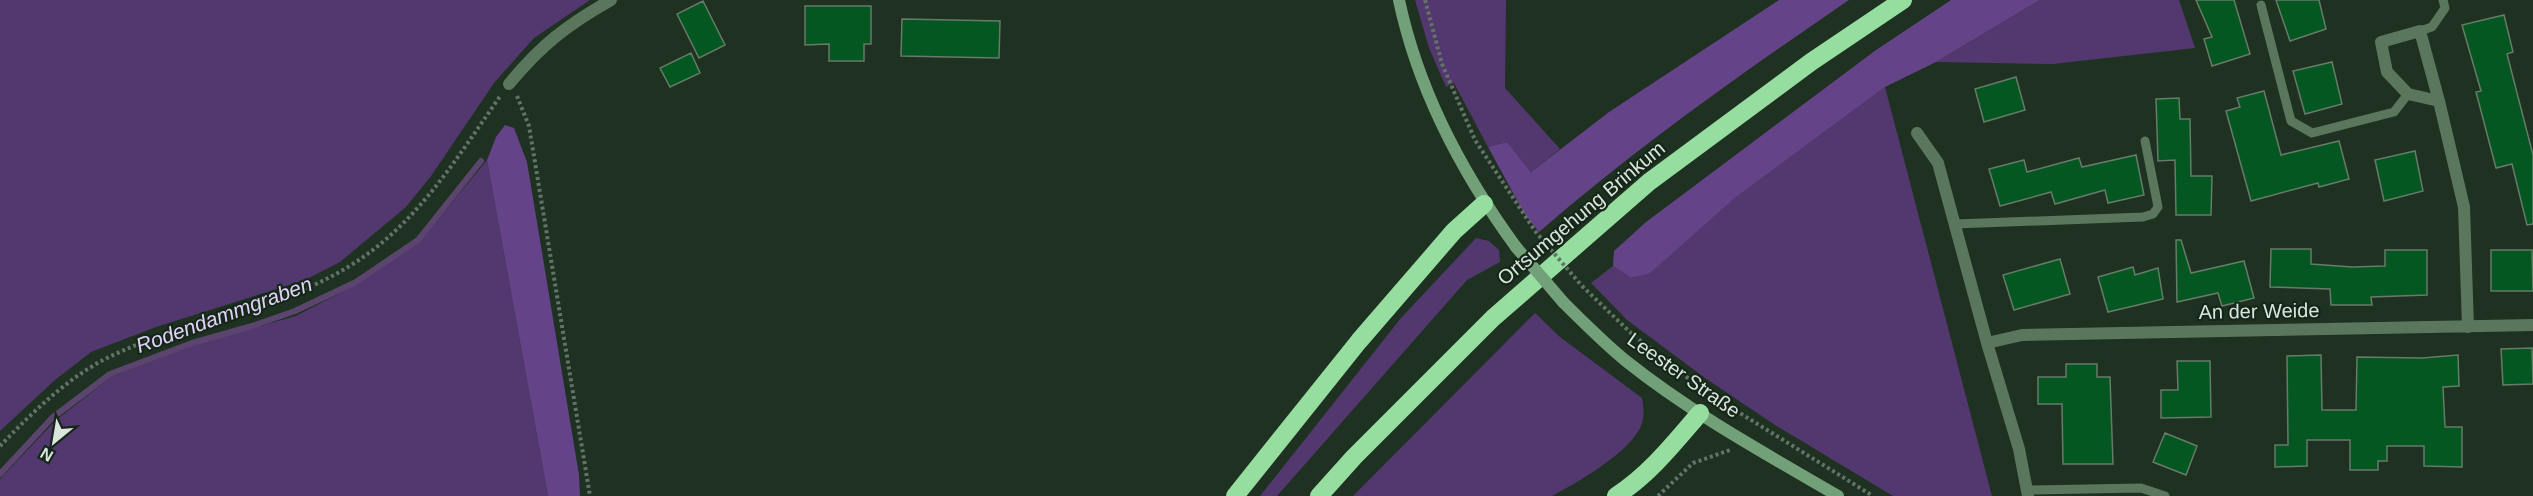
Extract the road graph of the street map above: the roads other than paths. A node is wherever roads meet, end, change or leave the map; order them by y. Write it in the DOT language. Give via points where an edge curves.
graph roads {
  1 [pos="611,0"];
  2 [pos="1399,0"];
  3 [pos="1903,0"];
  4 [pos="2443,0"];
  5 [pos="2261,5"];
  6 [pos="2420,31"];
  7 [pos="509,84"];
  8 [pos="2408,94"];
  9 [pos="2439,101"];
  10 [pos="1917,134"];
  11 [pos="2145,141"];
  12 [pos="1484,204"];
  13 [pos="1955,224"];
  14 [pos="2533,325"];
  15 [pos="2468,327"];
  16 [pos="1987,343"];
  17 [pos="1700,413"];
  18 [pos="2027,493"];
  19 [pos="1236,496"];
  20 [pos="1319,496"];
  21 [pos="1616,496"];
  22 [pos="1838,496"];
  23 [pos="2165,496"];
  1 -- 7 [label="street" via="551,39"];
  2 -- 12 [label="street, Leester Straße" via="1438,116"];
  3 -- 20 [label="highway, Ortsumgehung Brinkum" via="1811,62 1649,182 1493,318"];
  4 -- 6 [label="lane" via="2445,8 2432,27"];
  5 -- 8 [label="lane" via="2291,121 2312,133 2394,112"];
  6 -- 8 [label="street" via="2381,42 2387,72"];
  6 -- 9 [label="street"];
  8 -- 9 [label="street"];
  9 -- 15 [label="street" via="2464,207"];
  10 -- 13 [label="street" via="1938,163"];
  11 -- 13 [label="lane" via="2158,207 2153,214"];
  12 -- 17 [label="street, Leester Straße, bridge" via="1563,302 1624,360"];
  12 -- 19 [label="highway" via="1454,231 1359,341"];
  13 -- 16 [label="street"];
  14 -- 15 [label="street, An der Weide"];
  15 -- 16 [label="street, An der Weide" via="2022,335"];
  16 -- 18 [label="street" via="2019,449"];
  17 -- 21 [label="highway" via="1642,476"];
  17 -- 22 [label="street, Leester Straße"];
  18 -- 23 [label="lane" via="2141,488"];
}
